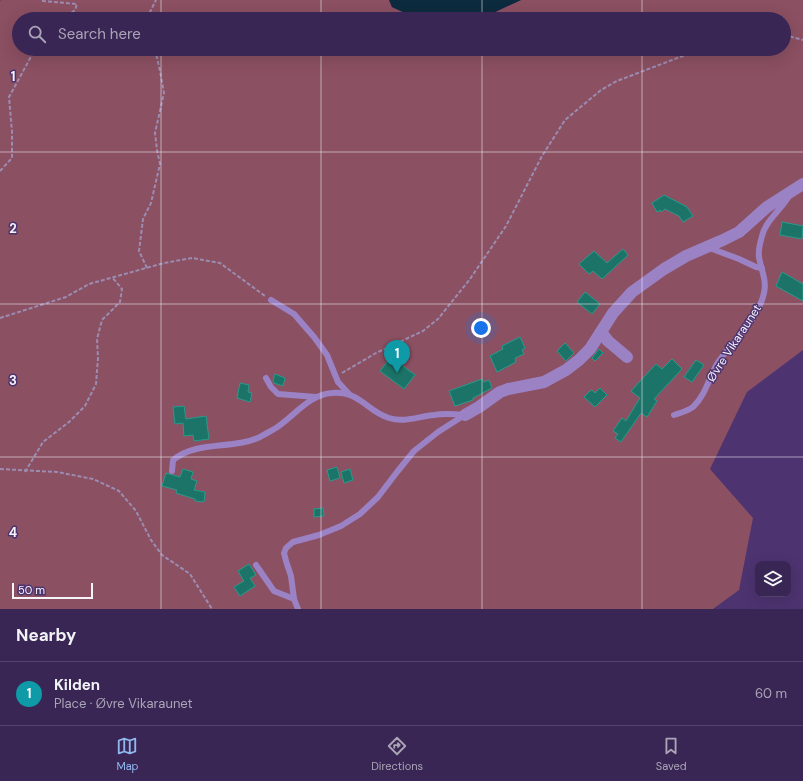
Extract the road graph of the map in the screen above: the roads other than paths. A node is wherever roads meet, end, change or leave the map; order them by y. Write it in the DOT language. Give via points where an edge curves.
graph roads {
  1 [pos="803,184"];
  2 [pos="790,192"];
  3 [pos="706,247"];
  4 [pos="762,268"];
  5 [pos="270,300"];
  6 [pos="601,332"];
  7 [pos="626,357"];
  8 [pos="266,378"];
  9 [pos="349,394"];
  10 [pos="316,397"];
  11 [pos="465,415"];
  12 [pos="674,415"];
  13 [pos="172,471"];
  14 [pos="256,565"];
  15 [pos="294,599"];
  16 [pos="298,609"];
  1 -- 2 [label="street, Øvre Vikaraunet"];
  2 -- 3 [label="street, Øvre Vikaraunet" via="767,207 739,232"];
  2 -- 4 [label="lane, Øvre Vikaraunet" via="762,234 759,246"];
  3 -- 4 [label="lane"];
  3 -- 6 [label="street, Øvre Vikaraunet" via="664,269 632,292 613,313"];
  4 -- 12 [label="lane, Øvre Vikaraunet" via="765,286 756,312 717,365 699,400 693,407"];
  5 -- 9 [label="lane" via="294,314 330,361 335,378"];
  6 -- 7 [label="street"];
  6 -- 11 [label="street, Øvre Vikaraunet" via="590,349 566,370 544,382 500,392"];
  8 -- 10 [label="lane" via="278,394"];
  9 -- 10 [label="lane" via="333,393"];
  9 -- 11 [label="lane" via="381,415 397,420 434,415"];
  10 -- 13 [label="lane" via="276,428 254,439 241,443 207,446 178,456 173,460"];
  11 -- 15 [label="lane, Øvre Vikaraunet" via="414,451 378,497 360,514 341,526 293,542 286,548 284,553 293,583"];
  14 -- 15 [label="lane" via="274,591"];
  15 -- 16 [label="lane, Øvre Vikaraunet"];
}
